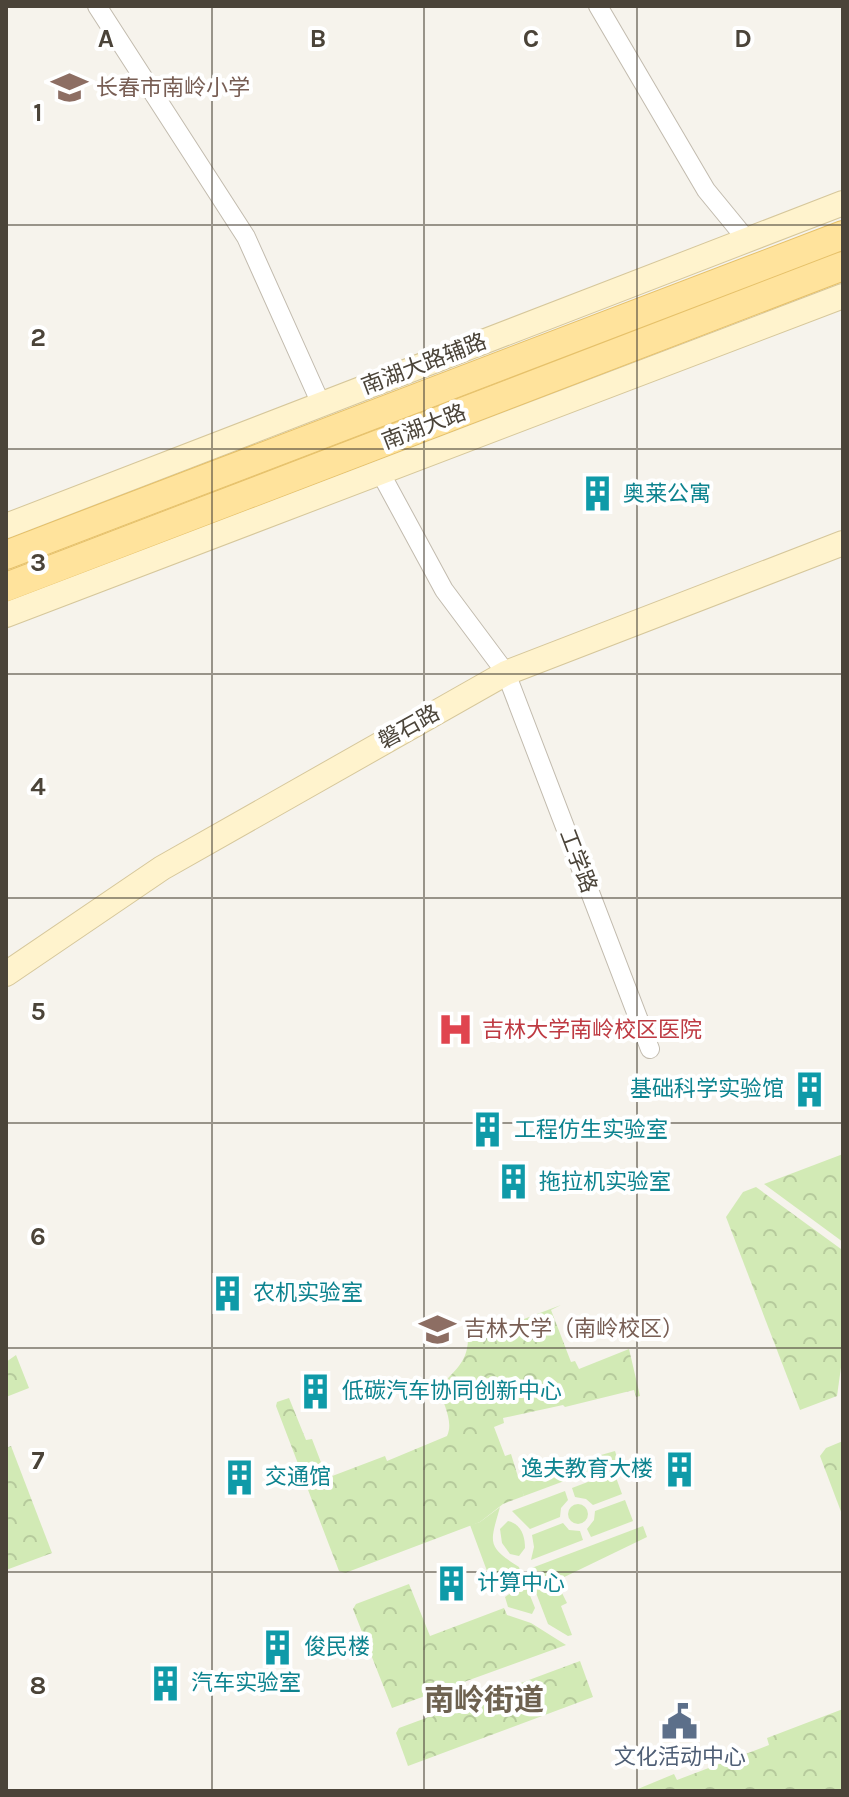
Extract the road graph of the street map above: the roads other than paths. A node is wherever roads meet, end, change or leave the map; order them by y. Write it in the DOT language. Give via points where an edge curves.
graph roads {
  1 [pos="97,6"];
  2 [pos="598,6"];
  3 [pos="843,203"];
  4 [pos="843,235"];
  5 [pos="747,240"];
  6 [pos="843,266"];
  7 [pos="843,296"];
  8 [pos="321,404"];
  9 [pos="380,472"];
  10 [pos="6,526"];
  11 [pos="843,543"];
  12 [pos="6,555"];
  13 [pos="6,587"];
  14 [pos="6,615"];
  15 [pos="506,673"];
  16 [pos="6,974"];
  17 [pos="650,1049"];
  1 -- 8 [label="street" via="246,237"];
  2 -- 5 [label="street" via="706,190"];
  3 -- 5 [label="street, 南湖大路辅路"];
  4 -- 12 [label="main road, 南湖大路"];
  5 -- 8 [label="street, 南湖大路辅路"];
  6 -- 13 [label="main road, 南湖大路"];
  7 -- 9 [label="street"];
  8 -- 10 [label="street, 南湖大路辅路"];
  9 -- 14 [label="street"];
  9 -- 15 [label="street, 工学路" via="444,590"];
  11 -- 15 [label="street, 磐石路"];
  15 -- 16 [label="street, 磐石路" via="176,860"];
  15 -- 17 [label="street, 工学路"];
}
